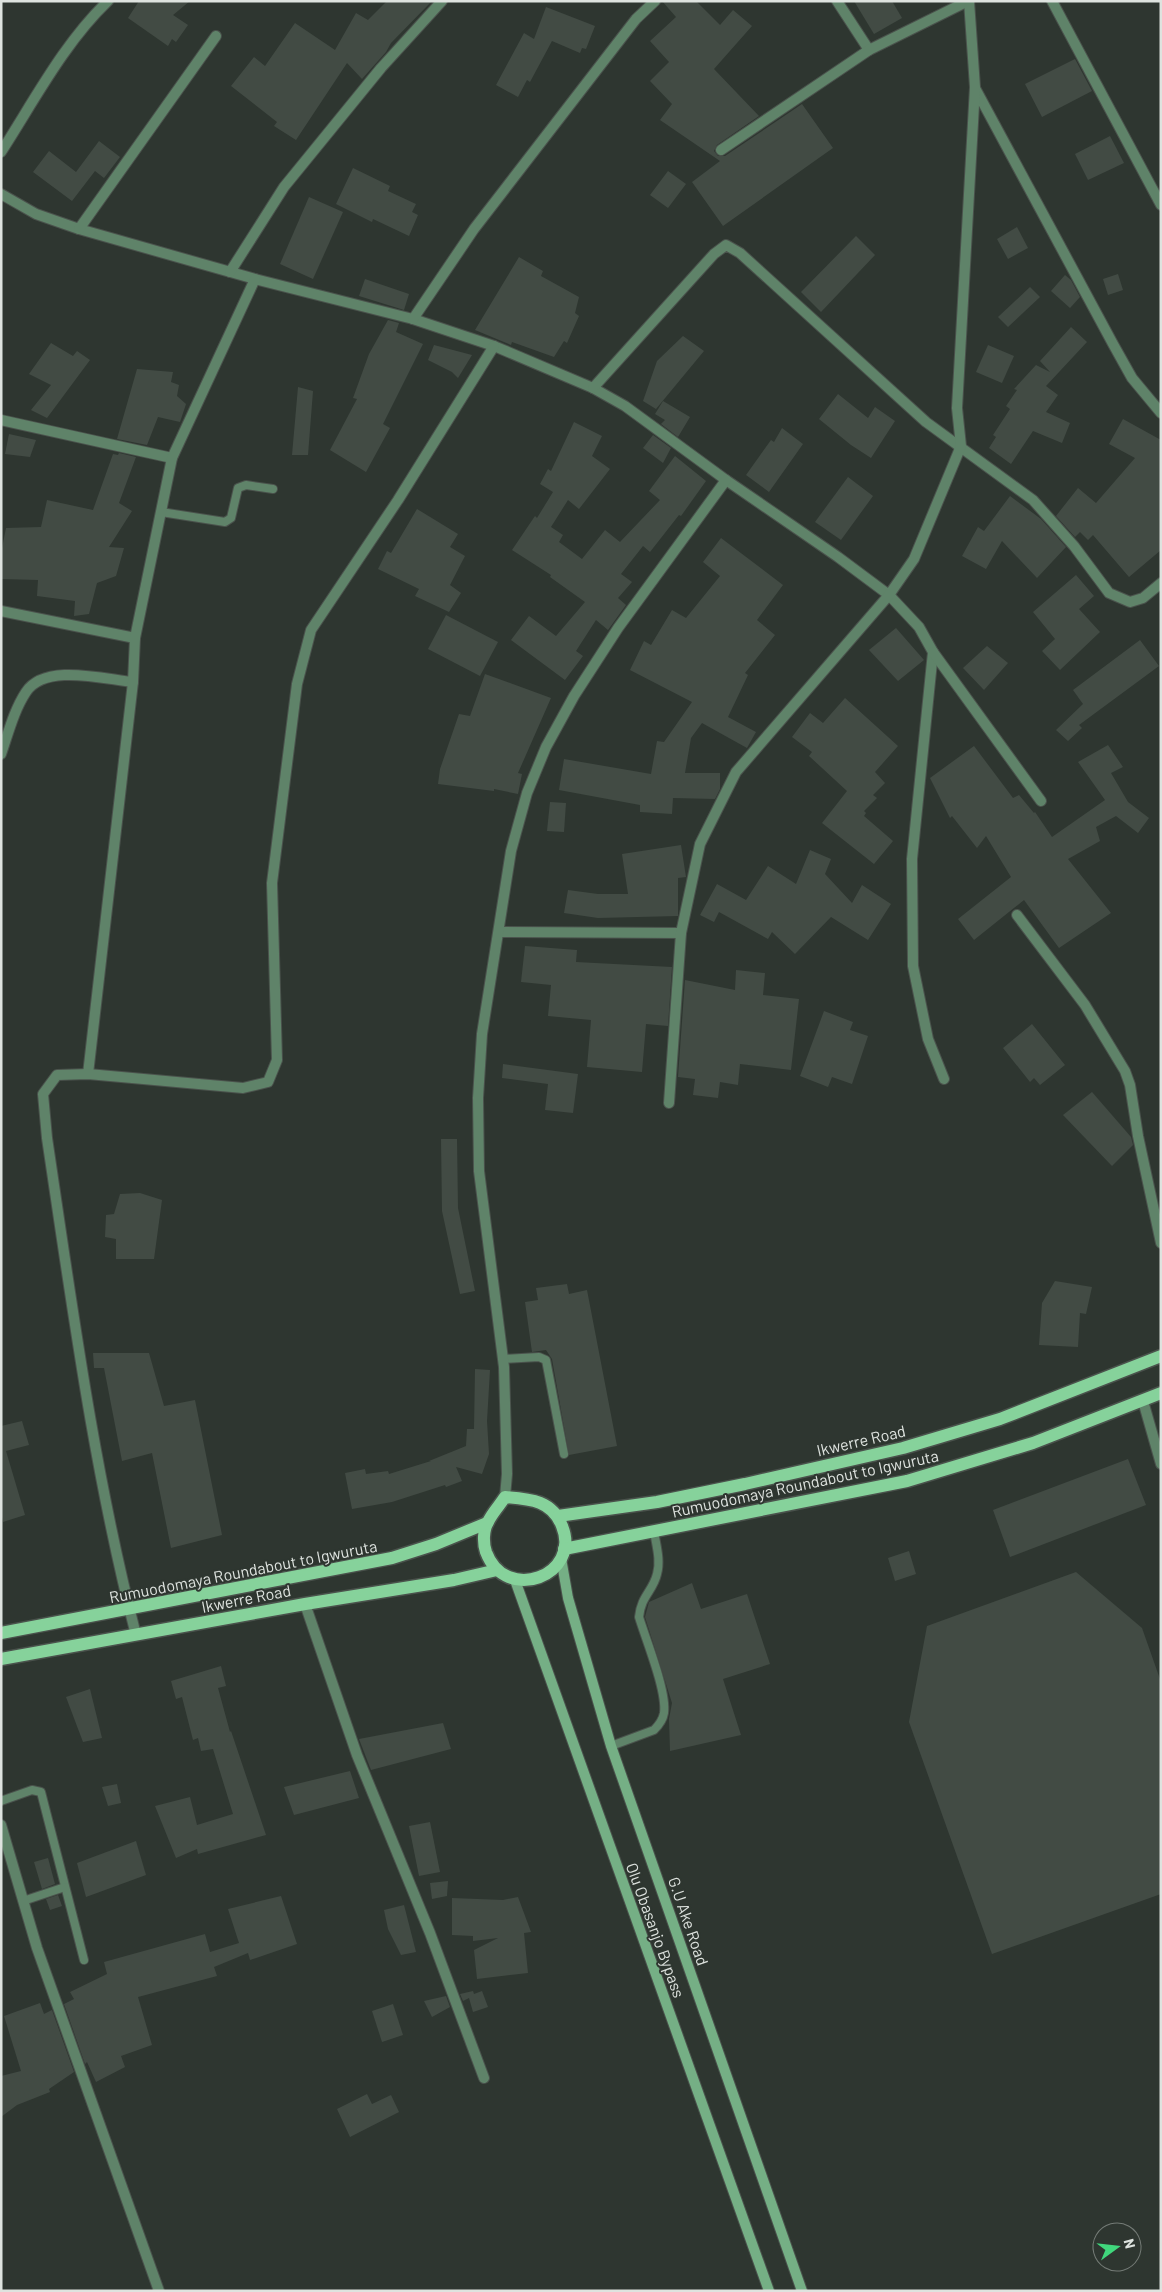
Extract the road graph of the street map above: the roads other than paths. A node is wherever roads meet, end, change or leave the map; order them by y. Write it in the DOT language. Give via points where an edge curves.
graph roads {
  1 [pos="108,1"];
  2 [pos="442,1"];
  3 [pos="656,1"];
  4 [pos="837,1"];
  5 [pos="969,1"];
  6 [pos="1052,1"];
  7 [pos="216,36"];
  8 [pos="869,50"];
  9 [pos="975,87"];
  10 [pos="721,150"];
  11 [pos="1,152"];
  12 [pos="1,194"];
  13 [pos="1161,205"];
  14 [pos="78,229"];
  15 [pos="230,272"];
  16 [pos="255,279"];
  17 [pos="413,320"];
  18 [pos="494,346"];
  19 [pos="594,388"];
  20 [pos="1161,413"];
  21 [pos="1,420"];
  22 [pos="960,446"];
  23 [pos="172,458"];
  24 [pos="726,480"];
  25 [pos="273,489"];
  26 [pos="161,512"];
  27 [pos="1161,583"];
  28 [pos="889,595"];
  29 [pos="1,610"];
  30 [pos="135,638"];
  31 [pos="933,652"];
  32 [pos="133,682"];
  33 [pos="1,754"];
  34 [pos="1041,801"];
  35 [pos="1017,916"];
  36 [pos="498,932"];
  37 [pos="681,932"];
  38 [pos="88,1074"];
  39 [pos="944,1080"];
  40 [pos="669,1103"];
  41 [pos="1161,1243"];
  42 [pos="1161,1356"];
  43 [pos="503,1359"];
  44 [pos="1161,1393"];
  45 [pos="1143,1401"];
  46 [pos="564,1454"];
  47 [pos="1161,1464"];
  48 [pos="506,1497"];
  49 [pos="558,1516"];
  50 [pos="487,1523"];
  51 [pos="654,1531"];
  52 [pos="563,1554"];
  53 [pos="497,1570"];
  54 [pos="516,1580"];
  55 [pos="305,1604"];
  56 [pos="129,1610"];
  57 [pos="1,1633"];
  58 [pos="136,1635"];
  59 [pos="1,1659"];
  60 [pos="611,1746"];
  61 [pos="1,1801"];
  62 [pos="1,1825"];
  63 [pos="65,1888"];
  64 [pos="23,1901"];
  65 [pos="84,1960"];
  66 [pos="484,2078"];
  67 [pos="159,2291"];
  68 [pos="769,2291"];
  69 [pos="802,2291"];
  1 -- 11 [label="street" via="91,18 56,66"];
  2 -- 15 [label="street" via="381,68 284,187"];
  3 -- 17 [label="street" via="636,19 474,229"];
  4 -- 8 [label="street"];
  5 -- 8 [label="street"];
  5 -- 9 [label="street"];
  6 -- 13 [label="street"];
  7 -- 14 [label="street"];
  8 -- 10 [label="street"];
  9 -- 20 [label="street" via="1132,378"];
  9 -- 22 [label="street" via="957,408"];
  12 -- 14 [label="street" via="36,214"];
  14 -- 15 [label="street"];
  15 -- 16 [label="street"];
  16 -- 17 [label="street"];
  16 -- 23 [label="street"];
  17 -- 18 [label="street"];
  18 -- 19 [label="street"];
  18 -- 38 [label="street" via="398,500 311,630 297,684 272,883 277,1060 268,1082 243,1088"];
  19 -- 22 [label="street" via="714,254 726,245 740,253 926,422"];
  19 -- 24 [label="street" via="625,406"];
  21 -- 23 [label="street"];
  22 -- 27 [label="street" via="1033,500 1074,546 1109,593 1130,602 1144,598"];
  22 -- 28 [label="street" via="914,559"];
  23 -- 26 [label="street"];
  24 -- 28 [label="street"];
  24 -- 36 [label="street" via="618,628 546,747 527,793 512,851"];
  25 -- 26 [label="lane" via="246,485 238,488 231,518 225,522"];
  26 -- 30 [label="street"];
  28 -- 31 [label="street" via="919,627"];
  28 -- 37 [label="street" via="736,772 700,844"];
  29 -- 30 [label="street"];
  30 -- 32 [label="street"];
  31 -- 34 [label="street"];
  31 -- 39 [label="street" via="912,859 913,966 928,1038"];
  32 -- 33 [label="street" via="61,674 42,679 26,691"];
  32 -- 38 [label="street"];
  35 -- 41 [label="street" via="1085,1005 1125,1071"];
  36 -- 37 [label="street"];
  36 -- 43 [label="street" via="482,1034 478,1098 479,1171"];
  37 -- 40 [label="street"];
  38 -- 56 [label="street" via="57,1075 43,1094 89,1416"];
  42 -- 49 [label="main road, Ikwerre Road" via="1000,1419 903,1448 657,1502"];
  43 -- 46 [label="lane" via="539,1357 546,1360"];
  43 -- 48 [label="street"];
  44 -- 45 [label="main road, Rumuodomaya Roundabout to Igwuruta"];
  45 -- 47 [label="street"];
  45 -- 51 [label="main road, Rumuodomaya Roundabout to Igwuruta" via="1033,1443 907,1481"];
  48 -- 49 [label="main road" via="532,1499"];
  48 -- 50 [label="main road"];
  49 -- 52 [label="main road" via="565,1532"];
  50 -- 53 [label="main road" via="485,1548"];
  50 -- 56 [label="main road, Rumuodomaya Roundabout to Igwuruta" via="392,1558"];
  51 -- 52 [label="main road, Rumuodomaya Roundabout to Igwuruta"];
  51 -- 60 [label="lane" via="659,1563 657,1575 640,1606 640,1617 663,1697 664,1713 654,1730"];
  52 -- 54 [label="main road" via="556,1566 542,1577"];
  52 -- 60 [label="main road, G.U Ake Road" via="568,1598"];
  53 -- 54 [label="main road"];
  53 -- 55 [label="main road, Ikwerre Road"];
  54 -- 68 [label="main road, Olu Obasanjo Bypass"];
  55 -- 58 [label="main road, Ikwerre Road"];
  55 -- 66 [label="street" via="357,1756 430,1933"];
  56 -- 57 [label="main road, Rumuodomaya Roundabout to Igwuruta"];
  56 -- 58 [label="street"];
  58 -- 59 [label="main road, Ikwerre Road"];
  60 -- 69 [label="main road, G.U Ake Road"];
  61 -- 63 [label="lane" via="32,1790 41,1792"];
  62 -- 64 [label="street"];
  63 -- 64 [label="lane"];
  63 -- 65 [label="lane"];
  64 -- 67 [label="street"];
}
